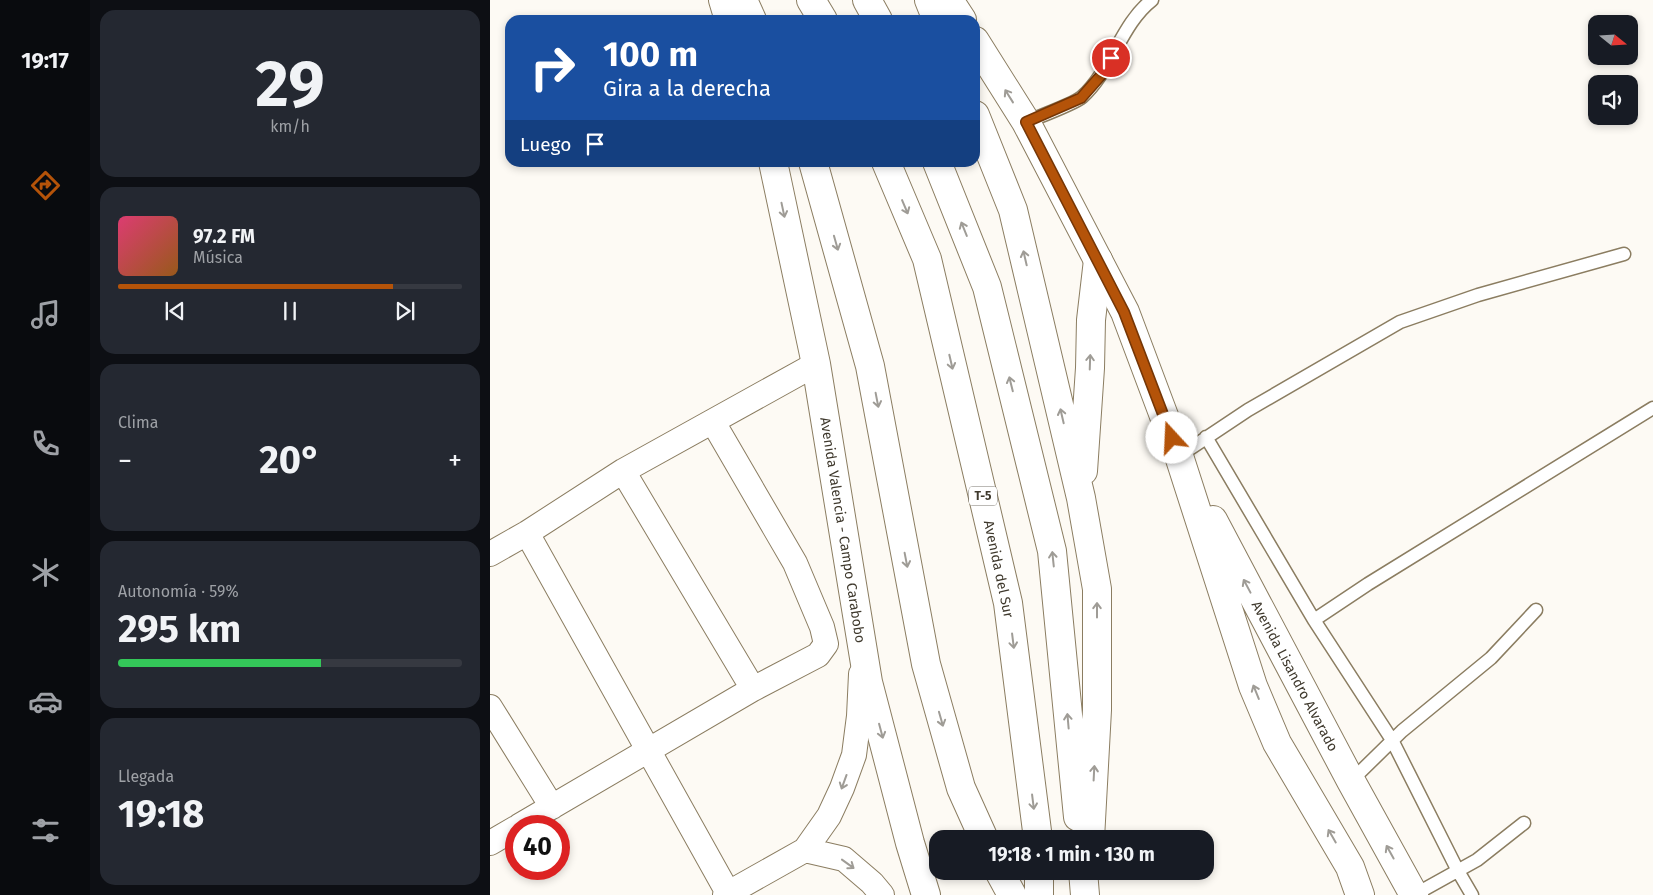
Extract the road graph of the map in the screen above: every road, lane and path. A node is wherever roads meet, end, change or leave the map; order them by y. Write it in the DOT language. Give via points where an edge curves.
graph roads {
  1 [pos="723,0"];
  2 [pos="743,0"];
  3 [pos="811,0"];
  4 [pos="867,0"];
  5 [pos="928,0"];
  6 [pos="949,0"];
  7 [pos="1152,0"];
  8 [pos="728,15"];
  9 [pos="750,15"];
  10 [pos="820,15"];
  11 [pos="875,15"];
  12 [pos="935,15"];
  13 [pos="959,15"];
  14 [pos="980,49"];
  15 [pos="1026,122"];
  16 [pos="980,128"];
  17 [pos="774,167"];
  18 [pos="814,167"];
  19 [pos="888,167"];
  20 [pos="939,167"];
  21 [pos="1624,254"];
  22 [pos="1098,260"];
  23 [pos="816,364"];
  24 [pos="1653,408"];
  25 [pos="713,422"];
  26 [pos="1206,437"];
  27 [pos="1179,456"];
  28 [pos="623,471"];
  29 [pos="1081,498"];
  30 [pos="527,533"];
  31 [pos="490,554"];
  32 [pos="1536,610"];
  33 [pos="1314,620"];
  34 [pos="862,648"];
  35 [pos="753,689"];
  36 [pos="490,706"];
  37 [pos="1392,740"];
  38 [pos="648,751"];
  39 [pos="1351,781"];
  40 [pos="552,807"];
  41 [pos="538,815"];
  42 [pos="1524,823"];
  43 [pos="980,830"];
  44 [pos="1037,830"];
  45 [pos="1079,830"];
  46 [pos="1090,830"];
  47 [pos="505,834"];
  48 [pos="490,843"];
  49 [pos="804,850"];
  50 [pos="1458,871"];
  51 [pos="1039,880"];
  52 [pos="1084,880"];
  53 [pos="1087,880"];
  54 [pos="726,894"];
  55 [pos="882,895"];
  56 [pos="926,895"];
  57 [pos="1039,895"];
  58 [pos="1086,895"];
  59 [pos="1360,895"];
  60 [pos="1414,895"];
  61 [pos="1472,895"];
  1 -- 8 [label="main road"];
  2 -- 9 [label="main road"];
  3 -- 10 [label="main road"];
  4 -- 11 [label="main road"];
  5 -- 12 [label="main road"];
  6 -- 13 [label="main road"];
  7 -- 15 [label="lane" via="1126,30 1103,73 1081,98"];
  15 -- 14 [label="main road, one-way"];
  15 -- 22 [label="main road"];
  29 -- 16 [label="main road, one-way" via="1013,210"];
  17 -- 23 [label="main road, Avenida Valencia - Campo Carabobo, one-way"];
  18 -- 43 [label="main road, one-way" via="870,366 926,664 961,788"];
  19 -- 44 [label="main road, Avenida del Sur / T-5, one-way" via="927,259 1008,603"];
  45 -- 20 [label="main road, one-way" via="1052,551 987,287"];
  21 -- 26 [label="lane" via="1478,295 1400,322"];
  22 -- 27 [label="main road" via="1124,312"];
  29 -- 22 [label="main road, one-way" via="1091,320"];
  23 -- 25 [label="street"];
  23 -- 34 [label="main road, Avenida Valencia - Campo Carabobo"];
  24 -- 33 [label="lane"];
  25 -- 28 [label="street"];
  25 -- 35 [label="street" via="795,563 826,644 818,656"];
  26 -- 27 [label="lane"];
  26 -- 33 [label="lane"];
  39 -- 27 [label="main road, Avenida Lisandro Alvarado, one-way"];
  59 -- 27 [label="main road, one-way" via="1350,867 1277,743 1253,686"];
  28 -- 30 [label="street"];
  28 -- 35 [label="street"];
  46 -- 29 [label="main road, one-way" via="1097,710 1097,590"];
  30 -- 31 [label="street"];
  30 -- 38 [label="street"];
  32 -- 37 [label="lane" via="1491,658"];
  33 -- 37 [label="lane"];
  34 -- 49 [label="street, one-way" via="854,755 829,816"];
  34 -- 56 [label="main road, Avenida Valencia - Campo Carabobo, one-way" via="868,682"];
  35 -- 38 [label="street"];
  36 -- 40 [label="street"];
  37 -- 39 [label="lane"];
  37 -- 50 [label="lane"];
  38 -- 40 [label="street"];
  38 -- 54 [label="street"];
  60 -- 39 [label="main road, Avenida Lisandro Alvarado, one-way"];
  40 -- 41 [label="street"];
  42 -- 50 [label="lane" via="1478,860"];
  47 -- 48 [label="street"];
  49 -- 54 [label="street"];
  49 -- 55 [label="street, one-way" via="844,859"];
  50 -- 60 [label="lane"];
  50 -- 61 [label="lane"];
  51 -- 57 [label="main road"];
  52 -- 58 [label="main road"];
  53 -- 58 [label="main road"];
}
